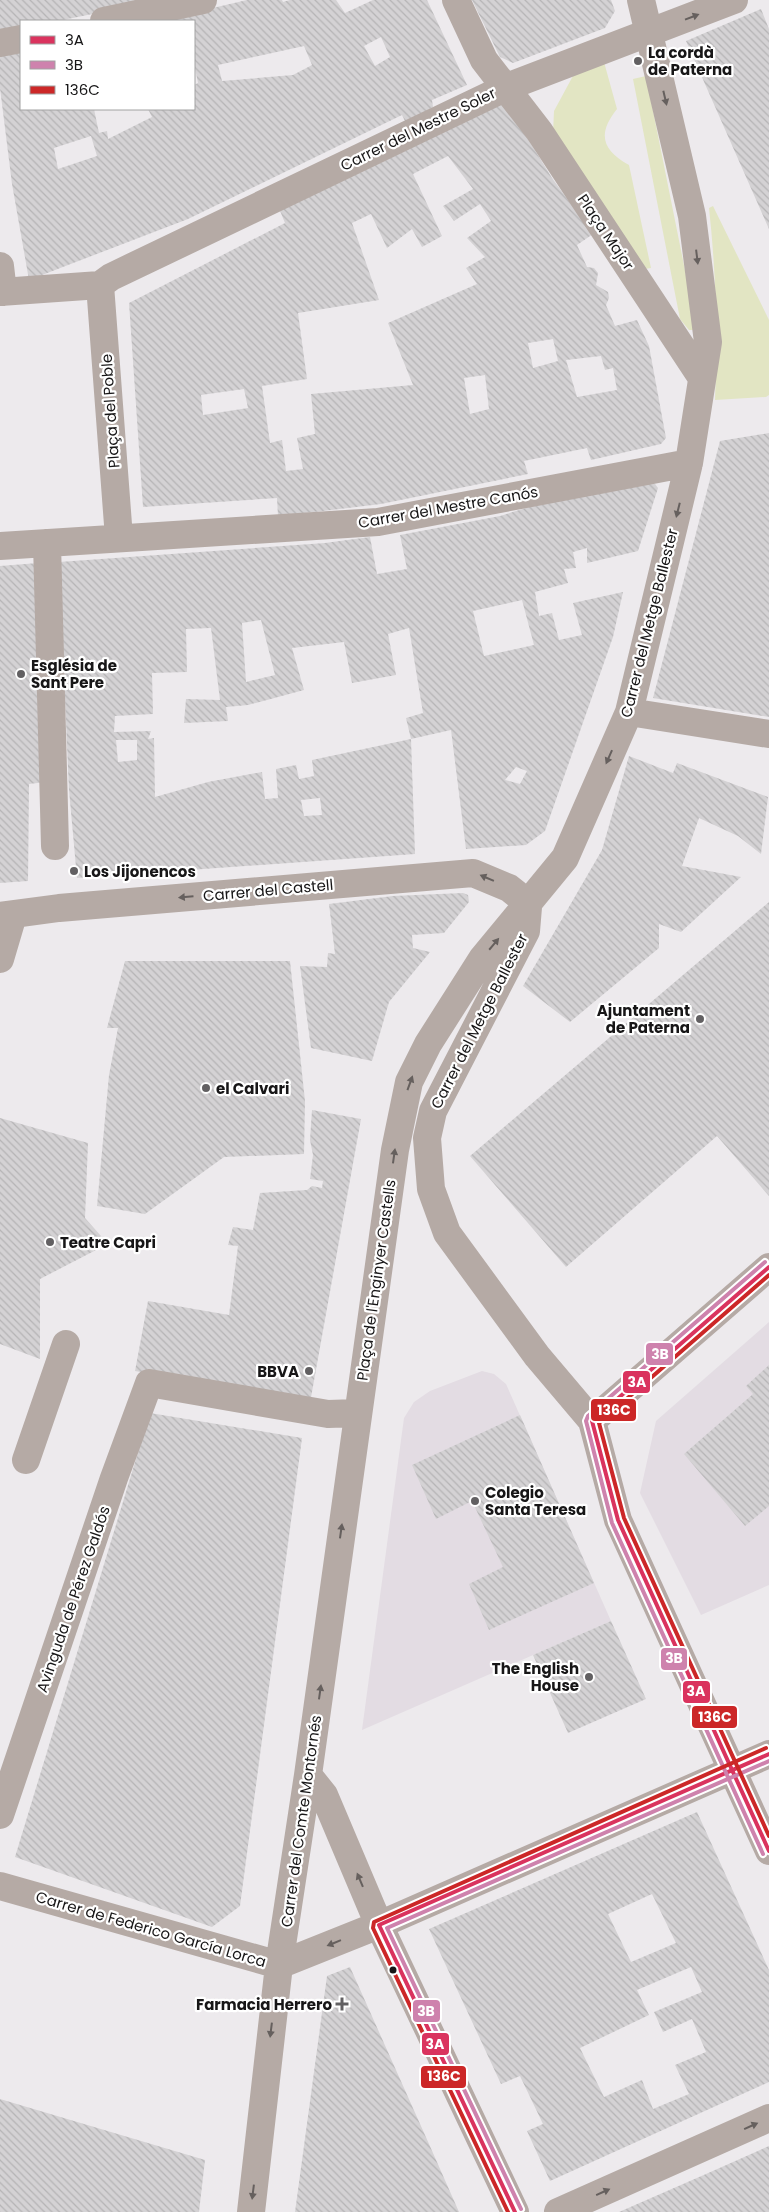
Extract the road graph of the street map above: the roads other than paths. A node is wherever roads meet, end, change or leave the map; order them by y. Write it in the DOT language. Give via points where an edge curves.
graph roads {
  1 [pos="203,0"];
  2 [pos="456,0"];
  3 [pos="640,0"];
  4 [pos="734,0"];
  5 [pos="109,20"];
  6 [pos="650,33"];
  7 [pos="20,39"];
  8 [pos="0,44"];
  9 [pos="506,87"];
  10 [pos="106,281"];
  11 [pos="1,283"];
  12 [pos="702,378"];
  13 [pos="691,451"];
  14 [pos="132,538"];
  15 [pos="0,546"];
  16 [pos="47,553"];
  17 [pos="629,712"];
  18 [pos="769,734"];
  19 [pos="55,846"];
  20 [pos="528,903"];
  21 [pos="6,916"];
  22 [pos="0,959"];
  23 [pos="398,1130"];
  24 [pos="769,1267"];
  25 [pos="66,1344"];
  26 [pos="356,1421"];
  27 [pos="592,1421"];
  28 [pos="26,1460"];
  29 [pos="769,1754"];
  30 [pos="732,1771"];
  31 [pos="308,1775"];
  32 [pos="0,1815"];
  33 [pos="769,1851"];
  34 [pos="0,1886"];
  35 [pos="379,1925"];
  36 [pos="279,1965"];
  37 [pos="769,2118"];
  38 [pos="251,2212"];
  39 [pos="515,2212"];
  40 [pos="558,2212"];
  1 -- 5 [label="street"];
  2 -- 9 [label="street, Plaça Major" via="484,60"];
  3 -- 6 [label="street"];
  6 -- 4 [label="street, Carrer del Mestre Soler, one-way"];
  6 -- 9 [label="street, Carrer del Mestre Soler"];
  6 -- 12 [label="street, one-way" via="692,216 708,342"];
  7 -- 8 [label="street"];
  9 -- 10 [label="street, Carrer del Mestre Soler"];
  9 -- 12 [label="street, Plaça Major" via="539,131"];
  10 -- 11 [label="street"];
  10 -- 14 [label="street, Plaça del Poble"];
  12 -- 13 [label="street"];
  13 -- 14 [label="street, Carrer del Mestre Canós" via="378,522"];
  13 -- 17 [label="street, Carrer del Metge Ballester, one-way"];
  14 -- 16 [label="street"];
  15 -- 16 [label="street"];
  16 -- 19 [label="street"];
  17 -- 18 [label="street"];
  17 -- 20 [label="street, Carrer del Metge Ballester, one-way" via="565,858"];
  20 -- 21 [label="street, Carrer del Castell, one-way" via="508,888 473,873 59,908"];
  23 -- 20 [label="street, Carrer del Metge Ballester, one-way" via="409,1082 428,1044 482,959"];
  20 -- 27 [label="street, Carrer del Metge Ballester" via="526,931 433,1112 427,1138 431,1189 447,1233 537,1356"];
  21 -- 22 [label="street"];
  26 -- 23 [label="street, Plaça de l'Enginyer Castells, one-way"];
  24 -- 27 [label="street"];
  25 -- 28 [label="street"];
  31 -- 26 [label="street, Carrer del Comte Montornés, one-way"];
  26 -- 32 [label="street, Avinguda de Pérez Galdós" via="149,1383"];
  27 -- 30 [label="street" via="618,1520"];
  29 -- 30 [label="street, Carrer de Federico García Lorca"];
  30 -- 33 [label="street"];
  30 -- 35 [label="street, Carrer de Federico García Lorca"];
  35 -- 31 [label="street, one-way" via="324,1795"];
  31 -- 36 [label="street, Carrer del Comte Montornés"];
  34 -- 36 [label="street, Carrer de Federico García Lorca"];
  35 -- 36 [label="street, Carrer de Federico García Lorca, one-way"];
  35 -- 39 [label="street"];
  36 -- 38 [label="street, Carrer del Comte Montornés, one-way"];
  40 -- 37 [label="street, one-way"];
}
